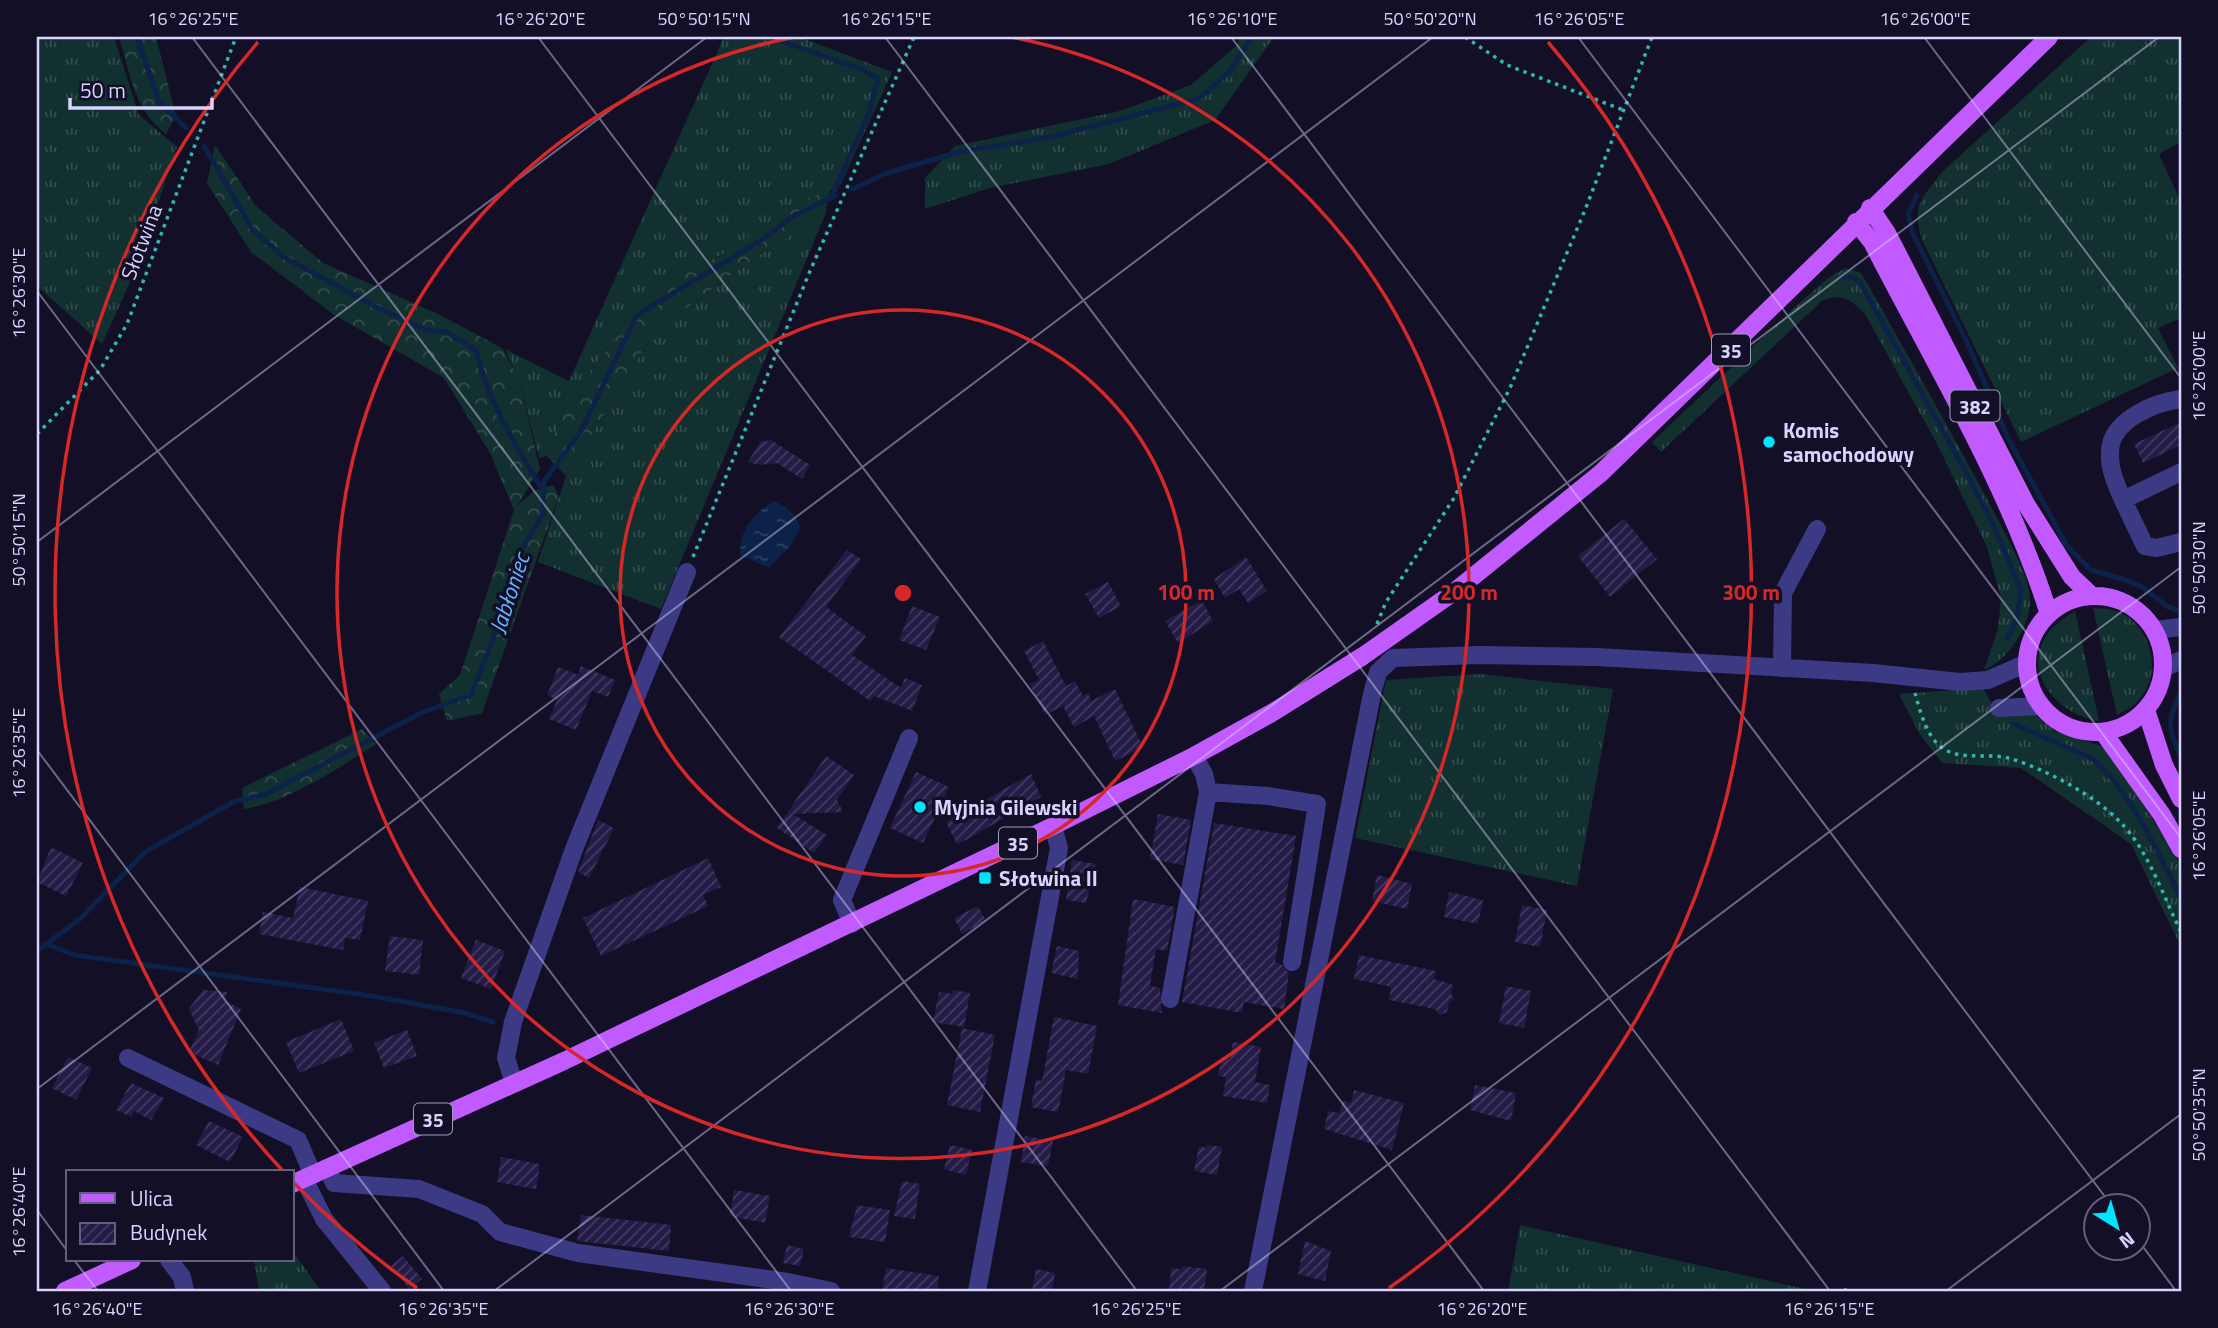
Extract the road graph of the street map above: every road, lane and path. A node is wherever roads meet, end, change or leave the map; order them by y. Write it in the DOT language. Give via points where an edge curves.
graph roads {
  1 [pos="236,37"];
  2 [pos="914,37"];
  3 [pos="1465,37"];
  4 [pos="1652,37"];
  5 [pos="2049,37"];
  6 [pos="1623,110"];
  7 [pos="1870,208"];
  8 [pos="1856,222"];
  9 [pos="2181,399"];
  10 [pos="37,434"];
  11 [pos="2181,472"];
  12 [pos="2123,500"];
  13 [pos="1817,529"];
  14 [pos="2181,542"];
  15 [pos="687,572"];
  16 [pos="2092,596"];
  17 [pos="2049,614"];
  18 [pos="2181,627"];
  19 [pos="2155,630"];
  20 [pos="1385,642"];
  21 [pos="1363,656"];
  22 [pos="2181,660"];
  23 [pos="2027,663"];
  24 [pos="1782,668"];
  25 [pos="2164,668"];
  26 [pos="1378,671"];
  27 [pos="1911,677"];
  28 [pos="2042,706"];
  29 [pos="1999,708"];
  30 [pos="2146,710"];
  31 [pos="2103,732"];
  32 [pos="909,738"];
  33 [pos="1194,756"];
  34 [pos="1208,792"];
  35 [pos="2181,799"];
  36 [pos="1053,826"];
  37 [pos="2181,849"];
  38 [pos="852,924"];
  39 [pos="2181,932"];
  40 [pos="1293,961"];
  41 [pos="1170,999"];
  42 [pos="128,1058"];
  43 [pos="514,1083"];
  44 [pos="309,1177"];
  45 [pos="128,1262"];
  46 [pos="171,1262"];
  47 [pos="1849,1287"];
  48 [pos="65,1291"];
  49 [pos="185,1291"];
  50 [pos="382,1291"];
  51 [pos="831,1291"];
  52 [pos="977,1291"];
  53 [pos="1253,1291"];
  54 [pos="1844,1291"];
  1 -- 10 [label="path, Słotwina" via="127,324 100,370"];
  2 -- 15 [label="path" via="810,271"];
  3 -- 6 [label="path" via="1507,65"];
  4 -- 6 [label="path"];
  5 -- 7 [label="main road, 35"];
  6 -- 20 [label="path" via="1510,388 1454,498 1386,602 1377,625"];
  7 -- 8 [label="main road, 35"];
  7 -- 16 [label="main road, 382" via="2026,504 2072,577"];
  8 -- 17 [label="main road, 382" via="1871,242 1995,482"];
  8 -- 20 [label="main road, 35" via="1726,355 1601,473"];
  9 -- 12 [label="street" via="2145,409 2113,439 2109,450 2112,475"];
  11 -- 12 [label="street"];
  12 -- 14 [label="street" via="2146,546"];
  13 -- 24 [label="street" via="1783,593"];
  15 -- 43 [label="street" via="574,849 513,1022 506,1058"];
  16 -- 17 [label="main road" via="2073,599"];
  16 -- 19 [label="main road" via="2114,598 2134,608"];
  17 -- 23 [label="main road" via="2034,637"];
  18 -- 19 [label="street"];
  19 -- 25 [label="main road"];
  20 -- 21 [label="main road, 35"];
  21 -- 26 [label="street"];
  21 -- 33 [label="main road, 35"];
  22 -- 25 [label="street"];
  23 -- 27 [label="street" via="1988,680"];
  23 -- 28 [label="main road" via="2029,681"];
  24 -- 26 [label="street" via="1480,655 1393,658"];
  24 -- 27 [label="street"];
  25 -- 30 [label="main road" via="2155,698"];
  26 -- 53 [label="street"];
  27 -- 39 [label="path" via="1922,717 1942,749 1957,755 2011,759 2096,803 2123,825"];
  28 -- 29 [label="street"];
  28 -- 31 [label="main road" via="2063,724"];
  30 -- 31 [label="main road" via="2126,725"];
  30 -- 35 [label="main road"];
  31 -- 37 [label="main road"];
  32 -- 38 [label="street" via="842,900"];
  33 -- 34 [label="street" via="1205,774"];
  33 -- 36 [label="main road, 35"];
  34 -- 40 [label="street" via="1317,804"];
  34 -- 41 [label="street"];
  36 -- 38 [label="main road, 35"];
  36 -- 52 [label="street" via="1059,848"];
  38 -- 43 [label="main road, 35"];
  42 -- 44 [label="street" via="298,1140"];
  43 -- 44 [label="main road, 35"];
  44 -- 50 [label="street" via="324,1219"];
  44 -- 51 [label="street" via="419,1189 482,1214 500,1232 578,1253"];
  45 -- 48 [label="main road"];
  46 -- 49 [label="street" via="182,1277"];
  47 -- 54 [label="path"];
}
